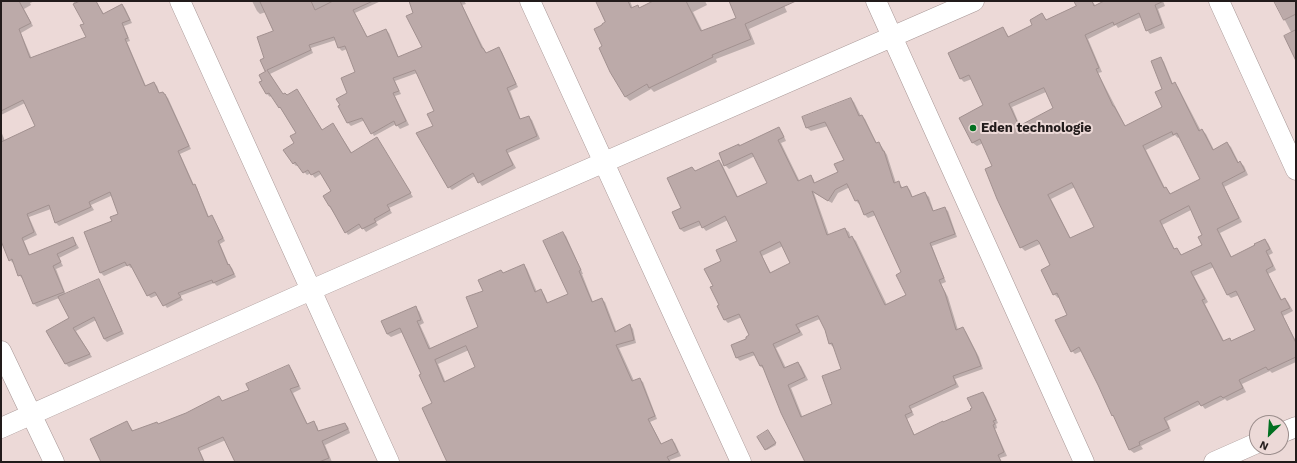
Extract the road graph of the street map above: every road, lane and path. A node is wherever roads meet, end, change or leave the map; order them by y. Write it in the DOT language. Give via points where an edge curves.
graph roads {
  1 [pos="180,1"];
  2 [pos="530,1"];
  3 [pos="876,1"];
  4 [pos="974,1"];
  5 [pos="1219,1"];
  6 [pos="892,37"];
  7 [pos="604,163"];
  8 [pos="1296,170"];
  9 [pos="311,290"];
  10 [pos="1,351"];
  11 [pos="31,415"];
  12 [pos="1,428"];
  13 [pos="1249,447"];
  14 [pos="54,462"];
  15 [pos="389,462"];
  16 [pos="740,462"];
  17 [pos="1084,462"];
  18 [pos="1214,462"];
  1 -- 9 [label="street"];
  2 -- 7 [label="street"];
  3 -- 6 [label="street"];
  4 -- 6 [label="street"];
  5 -- 8 [label="street"];
  6 -- 7 [label="street"];
  6 -- 17 [label="street"];
  7 -- 9 [label="street"];
  7 -- 16 [label="street"];
  9 -- 11 [label="street"];
  9 -- 15 [label="street"];
  10 -- 11 [label="street"];
  11 -- 12 [label="street"];
  11 -- 14 [label="street"];
  13 -- 18 [label="street"];
}
